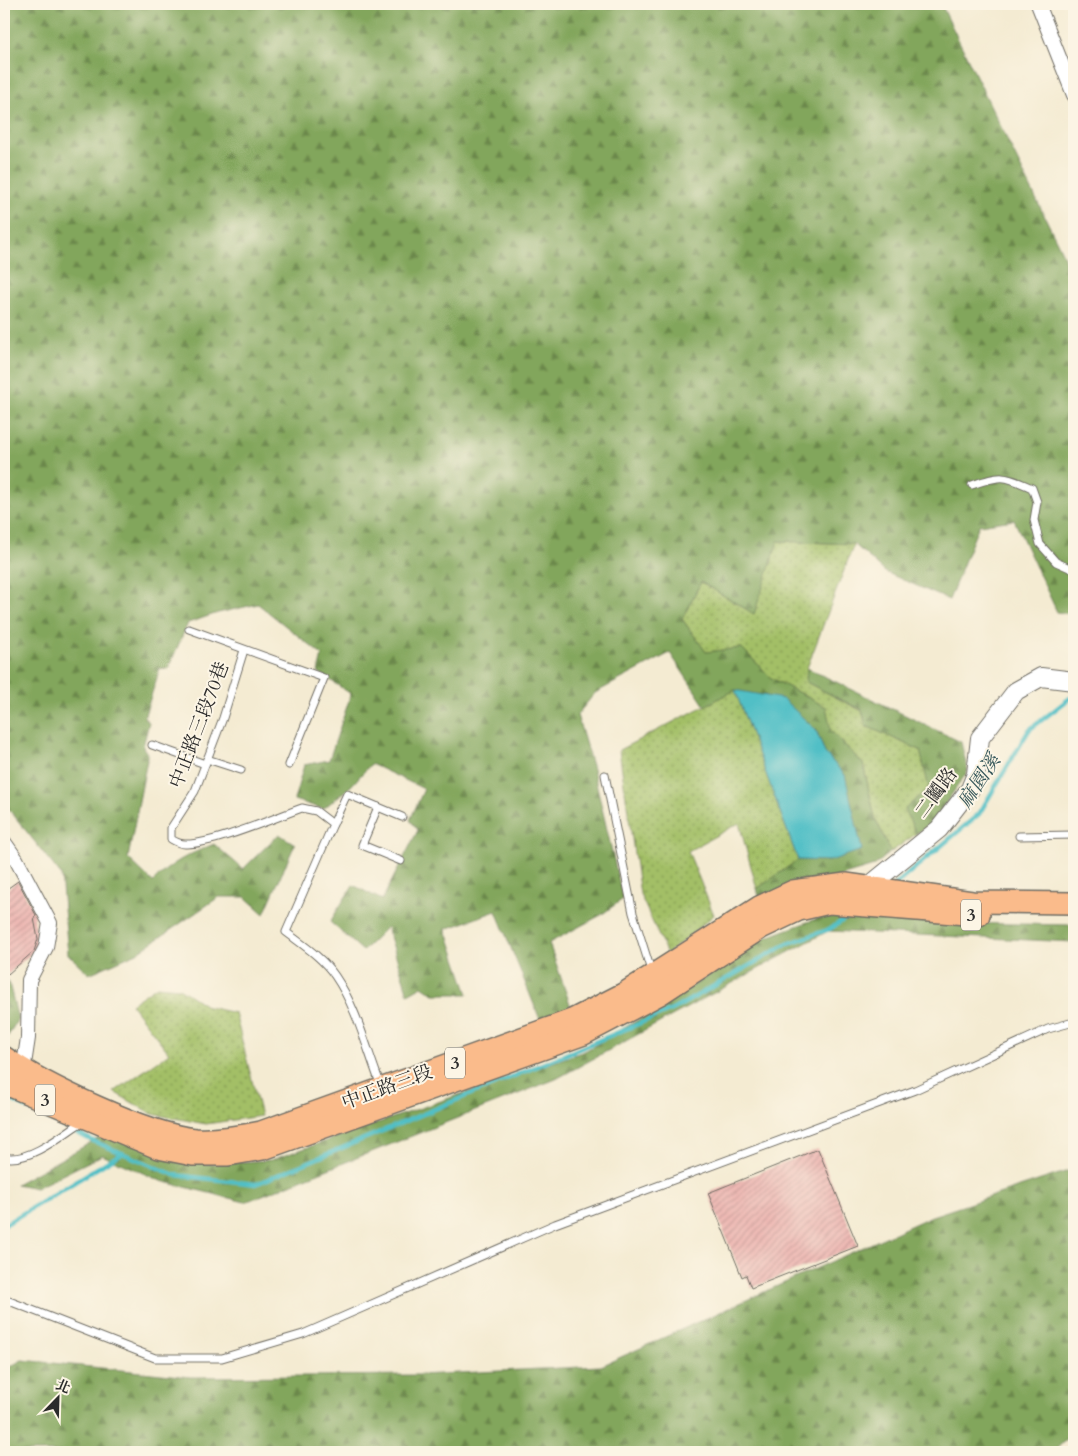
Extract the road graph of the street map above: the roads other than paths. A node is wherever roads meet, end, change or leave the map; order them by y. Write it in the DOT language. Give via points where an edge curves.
graph roads {
  1 [pos="1038,4"];
  2 [pos="1074,95"];
  3 [pos="972,485"];
  4 [pos="1074,570"];
  5 [pos="189,629"];
  6 [pos="244,650"];
  7 [pos="1074,681"];
  8 [pos="152,745"];
  9 [pos="206,761"];
  10 [pos="289,765"];
  11 [pos="241,770"];
  12 [pos="605,775"];
  13 [pos="378,807"];
  14 [pos="402,817"];
  15 [pos="333,824"];
  16 [pos="1074,835"];
  17 [pos="1019,836"];
  18 [pos="4,842"];
  19 [pos="402,861"];
  20 [pos="868,896"];
  21 [pos="1074,903"];
  22 [pos="1074,916"];
  23 [pos="653,976"];
  24 [pos="1074,1022"];
  25 [pos="4,1058"];
  26 [pos="11,1084"];
  27 [pos="382,1089"];
  28 [pos="92,1112"];
  29 [pos="4,1157"];
  30 [pos="4,1299"];
  1 -- 2 [label="street"];
  3 -- 4 [label="lane" via="997,476 1032,488 1037,502 1034,520 1040,544 1056,562"];
  5 -- 6 [label="lane"];
  6 -- 9 [label="lane, 中正路三段70巷"];
  6 -- 10 [label="lane" via="324,678"];
  7 -- 20 [label="street, 二鬮路" via="1040,678 1016,691 980,738 976,774 970,789 939,829"];
  8 -- 9 [label="lane"];
  9 -- 11 [label="lane"];
  9 -- 15 [label="lane, 中正路三段70巷" via="195,792 171,828 171,839 177,843 211,840 302,808 316,810"];
  12 -- 23 [label="lane" via="633,914"];
  13 -- 14 [label="lane"];
  13 -- 15 [label="lane" via="347,794"];
  13 -- 19 [label="lane" via="362,845"];
  15 -- 27 [label="lane" via="286,932 310,950 334,975 358,1024"];
  16 -- 17 [label="lane"];
  18 -- 26 [label="street" via="50,923 46,947 29,980 28,1038"];
  20 -- 21 [label="main road, 3"];
  20 -- 22 [label="main road, 3" via="955,914"];
  20 -- 23 [label="main road, 中正路三段 / 3" via="846,884 793,891 759,907"];
  20 -- 28 [label="main road, 中正路三段 / 3" via="799,910 761,928 660,994 584,1034 264,1149 228,1155 193,1155 158,1148"];
  23 -- 27 [label="main road, 中正路三段 / 3" via="572,1020"];
  24 -- 30 [label="lane" via="1048,1029 915,1090 555,1224 303,1334 222,1358 155,1358"];
  25 -- 26 [label="main road, 中正路三段 / 3"];
  26 -- 28 [label="main road, 中正路三段 / 3"];
  27 -- 28 [label="main road, 中正路三段 / 3" via="261,1132 222,1139 166,1133"];
  28 -- 29 [label="lane" via="42,1149 11,1159"];
}
